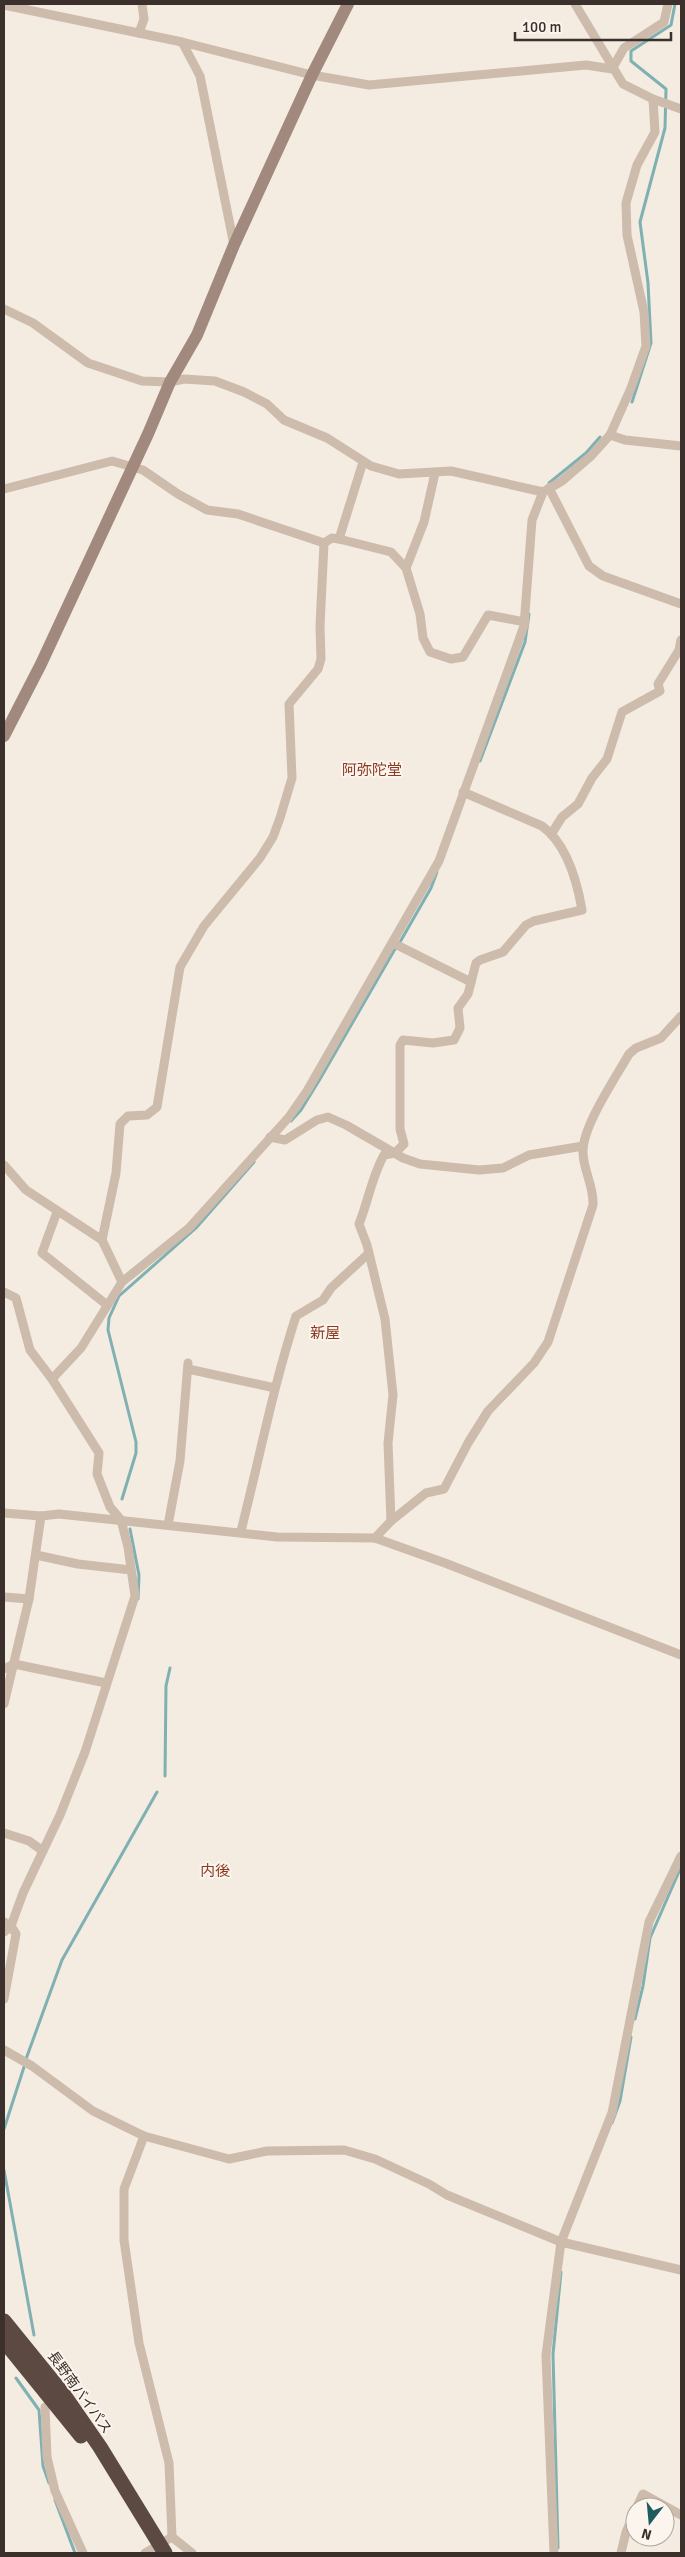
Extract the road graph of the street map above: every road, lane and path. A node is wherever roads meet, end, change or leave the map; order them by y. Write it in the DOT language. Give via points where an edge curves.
graph roads {
  1 [pos="142,4"];
  2 [pos="348,4"];
  3 [pos="575,4"];
  4 [pos="668,4"];
  5 [pos="4,5"];
  6 [pos="139,33"];
  7 [pos="182,42"];
  8 [pos="612,69"];
  9 [pos="312,76"];
  10 [pos="653,99"];
  11 [pos="681,109"];
  12 [pos="234,245"];
  13 [pos="4,309"];
  14 [pos="170,382"];
  15 [pos="610,435"];
  16 [pos="681,446"];
  17 [pos="363,462"];
  18 [pos="132,465"];
  19 [pos="435,473"];
  20 [pos="4,489"];
  21 [pos="546,490"];
  22 [pos="339,539"];
  23 [pos="324,542"];
  24 [pos="406,568"];
  25 [pos="681,604"];
  26 [pos="525,622"];
  27 [pos="681,640"];
  28 [pos="4,736"];
  29 [pos="463,792"];
  30 [pos="552,833"];
  31 [pos="393,943"];
  32 [pos="471,982"];
  33 [pos="681,1016"];
  34 [pos="270,1137"];
  35 [pos="582,1146"];
  36 [pos="395,1153"];
  37 [pos="4,1165"];
  38 [pos="57,1212"];
  39 [pos="102,1240"];
  40 [pos="368,1254"];
  41 [pos="122,1282"];
  42 [pos="4,1292"];
  43 [pos="107,1305"];
  44 [pos="52,1379"];
  45 [pos="275,1388"];
  46 [pos="4,1513"];
  47 [pos="41,1516"];
  48 [pos="121,1520"];
  49 [pos="391,1522"];
  50 [pos="168,1525"];
  51 [pos="240,1532"];
  52 [pos="376,1538"];
  53 [pos="36,1555"];
  54 [pos="131,1570"];
  55 [pos="4,1596"];
  56 [pos="29,1599"];
  57 [pos="681,1655"];
  58 [pos="14,1664"];
  59 [pos="4,1668"];
  60 [pos="106,1683"];
  61 [pos="4,1704"];
  62 [pos="4,1833"];
  63 [pos="43,1851"];
  64 [pos="681,1856"];
  65 [pos="6,1927"];
  66 [pos="4,1999"];
  67 [pos="4,2050"];
  68 [pos="144,2136"];
  69 [pos="561,2242"];
  70 [pos="681,2270"];
  71 [pos="4,2320"];
  72 [pos="4,2341"];
  73 [pos="44,2407"];
  74 [pos="123,2488"];
  75 [pos="625,2536"];
  76 [pos="165,2545"];
  77 [pos="83,2553"];
  78 [pos="145,2553"];
  79 [pos="192,2553"];
  80 [pos="554,2553"];
  81 [pos="621,2553"];
  1 -- 6 [label="street" via="144,19"];
  2 -- 9 [label="street"];
  3 -- 8 [label="street"];
  4 -- 8 [label="street" via="664,22 624,48"];
  5 -- 6 [label="street"];
  6 -- 7 [label="street"];
  7 -- 9 [label="street"];
  7 -- 12 [label="street" via="200,76"];
  8 -- 9 [label="street" via="586,65 369,85"];
  8 -- 10 [label="street" via="623,84"];
  9 -- 12 [label="street"];
  10 -- 11 [label="street"];
  10 -- 15 [label="street" via="655,132 637,165 626,203 627,235 644,312 646,346 632,388"];
  12 -- 14 [label="street" via="197,335"];
  13 -- 14 [label="street" via="33,323 88,363 142,381"];
  14 -- 17 [label="street" via="184,379 215,381 244,392 267,404 284,420 328,438"];
  14 -- 18 [label="street"];
  15 -- 16 [label="street" via="625,440"];
  15 -- 21 [label="street" via="562,481"];
  17 -- 19 [label="street" via="399,474"];
  17 -- 22 [label="street"];
  18 -- 20 [label="street" via="112,460"];
  18 -- 23 [label="street" via="207,510 238,514"];
  18 -- 28 [label="street" via="41,664"];
  19 -- 21 [label="street" via="451,472"];
  19 -- 24 [label="street" via="424,522"];
  21 -- 25 [label="street" via="583,556 596,572"];
  21 -- 26 [label="street" via="532,520"];
  22 -- 23 [label="street"];
  22 -- 24 [label="street" via="391,552"];
  23 -- 39 [label="street" via="321,659 318,669 288,704 292,778 280,818 260,858 204,926 180,967 157,1107 148,1115 128,1116 120,1124 116,1173"];
  24 -- 26 [label="street" via="420,614 423,638 430,652 450,659 464,657 488,615"];
  26 -- 29 [label="street"];
  27 -- 30 [label="street" via="679,650 658,684 660,691 622,712 607,759 578,804 562,817"];
  29 -- 30 [label="street"];
  29 -- 31 [label="street" via="439,861"];
  30 -- 32 [label="street" via="573,874 582,910 534,921 526,926 503,952 476,963"];
  31 -- 32 [label="street"];
  31 -- 34 [label="street" via="307,1092"];
  32 -- 36 [label="street" via="468,994 458,1008 460,1028 454,1040 433,1043 403,1040 400,1045 400,1129 404,1144"];
  33 -- 35 [label="street" via="661,1038 629,1054 587,1130"];
  34 -- 36 [label="street" via="284,1140 328,1117"];
  34 -- 41 [label="street" via="189,1228"];
  35 -- 36 [label="street" via="529,1155 503,1168 479,1170 420,1164"];
  35 -- 49 [label="street" via="593,1205 548,1342 534,1363 488,1411 444,1489 426,1493"];
  36 -- 40 [label="street" via="384,1155 378,1166 359,1224"];
  37 -- 38 [label="street" via="26,1190"];
  38 -- 39 [label="street"];
  38 -- 43 [label="street" via="42,1253"];
  39 -- 41 [label="street"];
  40 -- 45 [label="street" via="331,1288 323,1300 296,1316"];
  40 -- 49 [label="street" via="383,1311 393,1395 388,1443"];
  41 -- 43 [label="street"];
  42 -- 44 [label="street" via="16,1298 30,1350"];
  43 -- 44 [label="street" via="82,1348"];
  44 -- 48 [label="street" via="98,1453 98,1474 110,1507"];
  45 -- 50 [label="street" via="188,1366 180,1461"];
  45 -- 51 [label="street"];
  46 -- 47 [label="street"];
  47 -- 48 [label="street" via="59,1514"];
  47 -- 53 [label="street"];
  48 -- 50 [label="street"];
  48 -- 54 [label="street"];
  49 -- 52 [label="street"];
  50 -- 51 [label="street"];
  51 -- 52 [label="street" via="277,1537"];
  52 -- 57 [label="street"];
  53 -- 54 [label="street"];
  53 -- 56 [label="street"];
  54 -- 60 [label="street" via="135,1596"];
  55 -- 56 [label="street"];
  56 -- 58 [label="street"];
  58 -- 59 [label="street"];
  58 -- 60 [label="street"];
  58 -- 61 [label="street"];
  60 -- 63 [label="street" via="85,1752"];
  62 -- 63 [label="street" via="29,1841"];
  63 -- 65 [label="street"];
  64 -- 69 [label="street" via="649,1922 614,2105"];
  65 -- 66 [label="street" via="16,1934"];
  67 -- 68 [label="street" via="32,2066 93,2111"];
  68 -- 69 [label="street" via="229,2160 267,2152 344,2150 376,2159 447,2195"];
  68 -- 76 [label="street" via="124,2189 124,2240 138,2343 169,2463"];
  69 -- 70 [label="street"];
  69 -- 80 [label="street" via="546,2355"];
  71 -- 74 [label="highway, 長野南バイパス" via="64,2395 100,2447"];
  72 -- 74 [label="highway, 長野南バイパス"];
  73 -- 77 [label="street" via="55,2492"];
  74 -- 76 [label="highway, 長野南バイパス"];
  75 -- 81 [label="street"];
  76 -- 78 [label="street"];
  76 -- 79 [label="street"];
}
